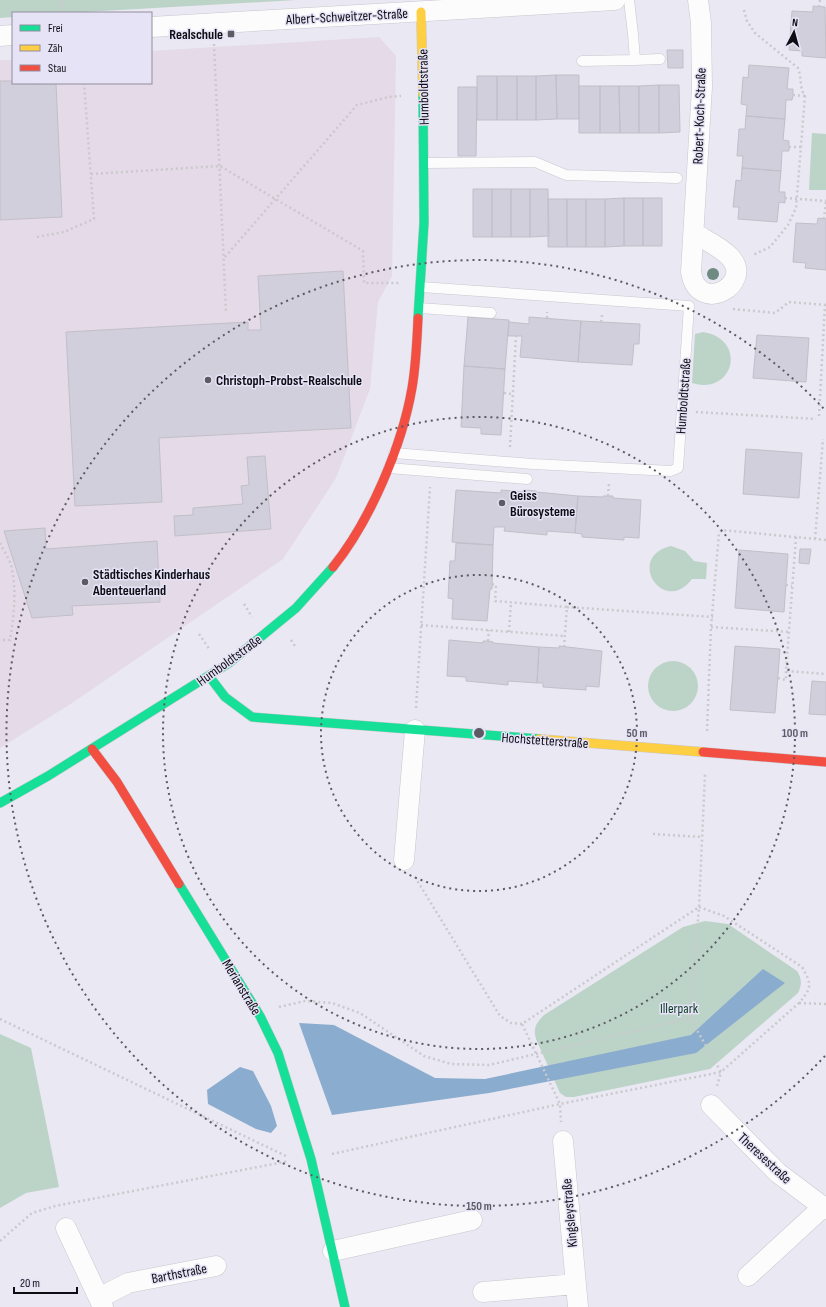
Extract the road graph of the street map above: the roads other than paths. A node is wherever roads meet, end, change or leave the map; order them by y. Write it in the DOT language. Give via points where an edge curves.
graph roads {
  1 [pos="615,0"];
  2 [pos="629,0"];
  3 [pos="698,0"];
  4 [pos="421,12"];
  5 [pos="152,27"];
  6 [pos="12,35"];
  7 [pos="0,36"];
  8 [pos="660,59"];
  9 [pos="634,60"];
  10 [pos="582,62"];
  11 [pos="425,163"];
  12 [pos="677,178"];
  13 [pos="694,233"];
  14 [pos="422,287"];
  15 [pos="419,308"];
  16 [pos="491,313"];
  17 [pos="394,453"];
  18 [pos="389,468"];
  19 [pos="527,479"];
  20 [pos="209,676"];
  21 [pos="415,730"];
  22 [pos="92,749"];
  23 [pos="826,762"];
  24 [pos="0,804"];
  25 [pos="404,860"];
  26 [pos="711,1104"];
  27 [pos="563,1142"];
  28 [pos="825,1208"];
  29 [pos="472,1220"];
  30 [pos="66,1228"];
  31 [pos="333,1251"];
  32 [pos="216,1266"];
  33 [pos="748,1276"];
  34 [pos="576,1284"];
  35 [pos="483,1292"];
  36 [pos="101,1302"];
  37 [pos="345,1307"];
  38 [pos="578,1307"];
  1 -- 4 [label="street, Albert-Schweitzer-Straße"];
  2 -- 9 [label="lane" via="634,34"];
  3 -- 13 [label="street, Robert-Koch-Straße" via="702,87"];
  4 -- 5 [label="street, Albert-Schweitzer-Straße"];
  4 -- 11 [label="street, Humboldtstraße"];
  6 -- 7 [label="street"];
  8 -- 9 [label="lane"];
  9 -- 10 [label="lane"];
  11 -- 12 [label="lane" via="535,162 566,176"];
  11 -- 14 [label="street, Humboldtstraße"];
  13 -- 13 [label="street, Robert-Koch-Straße" via="691,272 695,285 700,290 714,294 727,289 735,277 734,263 723,252"];
  14 -- 15 [label="street, Humboldtstraße"];
  14 -- 17 [label="lane, Humboldtstraße" via="688,306 678,468 671,471"];
  15 -- 16 [label="lane"];
  15 -- 17 [label="street, Humboldtstraße" via="412,388"];
  17 -- 18 [label="street, Humboldtstraße"];
  18 -- 19 [label="lane"];
  18 -- 20 [label="street, Humboldtstraße" via="364,522 327,574 296,608"];
  20 -- 21 [label="street, Hochstetterstraße" via="225,697 252,717"];
  20 -- 22 [label="street, Humboldtstraße"];
  21 -- 23 [label="street, Hochstetterstraße"];
  21 -- 25 [label="street"];
  22 -- 24 [label="street, Humboldtstraße"];
  22 -- 31 [label="street, Merianstraße" via="117,782 260,1016 278,1053 311,1159"];
  26 -- 28 [label="street, Theresestraße" via="778,1172"];
  27 -- 34 [label="street, Kingsleystraße"];
  28 -- 33 [label="street, Theresestraße"];
  29 -- 31 [label="street"];
  30 -- 36 [label="street, Barthstraße"];
  31 -- 37 [label="street, Merianstraße"];
  32 -- 36 [label="street, Barthstraße" via="128,1283"];
  34 -- 35 [label="street"];
  34 -- 38 [label="street, Kingsleystraße"];
}
